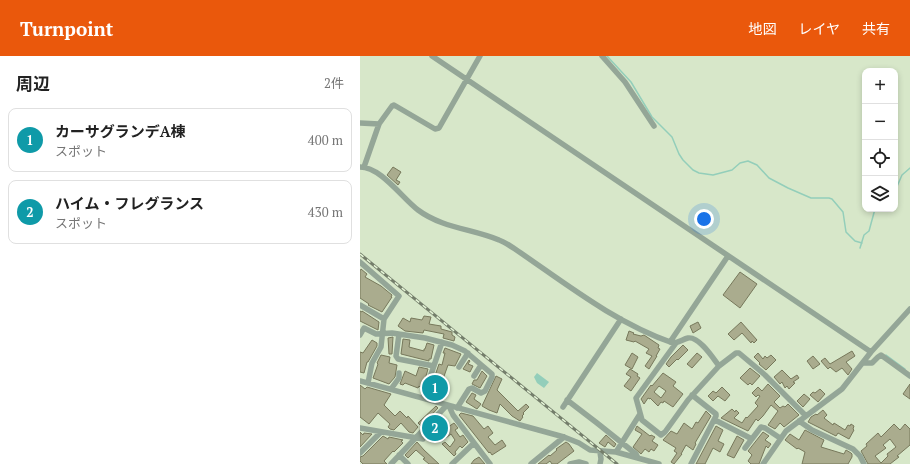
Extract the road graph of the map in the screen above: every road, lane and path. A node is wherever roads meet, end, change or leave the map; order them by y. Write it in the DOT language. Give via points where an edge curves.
graph roads {
  1 [pos="432,56"];
  2 [pos="480,56"];
  3 [pos="602,56"];
  4 [pos="466,80"];
  5 [pos="360,123"];
  6 [pos="379,124"];
  7 [pos="654,126"];
  8 [pos="362,167"];
  9 [pos="728,256"];
  10 [pos="360,262"];
  11 [pos="360,305"];
  12 [pos="910,309"];
  13 [pos="384,319"];
  14 [pos="621,319"];
  15 [pos="383,334"];
  16 [pos="399,334"];
  17 [pos="360,335"];
  18 [pos="442,342"];
  19 [pos="673,343"];
  20 [pos="872,352"];
  21 [pos="468,353"];
  22 [pos="864,363"];
  23 [pos="481,365"];
  24 [pos="434,366"];
  25 [pos="719,366"];
  26 [pos="459,367"];
  27 [pos="399,373"];
  28 [pos="474,376"];
  29 [pos="910,376"];
  30 [pos="360,381"];
  31 [pos="368,383"];
  32 [pos="391,389"];
  33 [pos="692,395"];
  34 [pos="423,398"];
  35 [pos="567,400"];
  36 [pos="448,406"];
  37 [pos="563,407"];
  38 [pos="457,408"];
  39 [pos="640,414"];
  40 [pos="806,416"];
  41 [pos="715,420"];
  42 [pos="800,421"];
  43 [pos="360,428"];
  44 [pos="381,432"];
  45 [pos="564,437"];
  46 [pos="752,438"];
  47 [pos="780,438"];
  48 [pos="415,439"];
  49 [pos="424,439"];
  50 [pos="474,443"];
  51 [pos="622,443"];
  52 [pos="745,448"];
  53 [pos="600,452"];
  54 [pos="616,452"];
  55 [pos="360,453"];
  56 [pos="399,455"];
  57 [pos="638,458"];
  58 [pos="454,463"];
  59 [pos="391,464"];
  60 [pos="408,464"];
  61 [pos="490,464"];
  62 [pos="530,464"];
  63 [pos="570,464"];
  64 [pos="586,464"];
  65 [pos="600,464"];
  66 [pos="659,464"];
  67 [pos="691,464"];
  68 [pos="763,464"];
  69 [pos="864,464"];
  1 -- 4 [label="street"];
  2 -- 4 [label="street"];
  3 -- 7 [label="street" via="625,82"];
  4 -- 6 [label="street" via="439,128 435,129 394,105"];
  4 -- 9 [label="street"];
  5 -- 6 [label="street"];
  6 -- 8 [label="street"];
  8 -- 14 [label="street" via="376,172 426,216 500,240"];
  9 -- 19 [label="street"];
  9 -- 20 [label="street"];
  10 -- 13 [label="street" via="399,296"];
  11 -- 13 [label="street"];
  12 -- 20 [label="street"];
  13 -- 15 [label="street"];
  14 -- 19 [label="street"];
  14 -- 35 [label="street"];
  15 -- 16 [label="street"];
  15 -- 17 [label="street" via="376,334 364,328"];
  15 -- 31 [label="street" via="381,347 372,363"];
  16 -- 18 [label="street"];
  16 -- 24 [label="street" via="396,356 398,359"];
  18 -- 21 [label="street" via="462,348"];
  18 -- 24 [label="street"];
  19 -- 25 [label="street" via="694,339"];
  19 -- 39 [label="street" via="636,396"];
  20 -- 22 [label="street"];
  21 -- 23 [label="street"];
  21 -- 26 [label="street"];
  22 -- 29 [label="street" via="872,363 881,355"];
  22 -- 40 [label="street" via="842,389"];
  23 -- 28 [label="street"];
  23 -- 38 [label="street" via="492,374 485,391 481,393 469,389"];
  24 -- 34 [label="street"];
  25 -- 33 [label="street"];
  25 -- 40 [label="street" via="739,353"];
  27 -- 32 [label="street" via="399,378"];
  30 -- 31 [label="street"];
  31 -- 32 [label="street"];
  32 -- 34 [label="street"];
  33 -- 39 [label="street" via="661,435 644,422"];
  33 -- 41 [label="street" via="716,414"];
  34 -- 36 [label="street"];
  35 -- 37 [label="street"];
  35 -- 51 [label="street"];
  36 -- 38 [label="street"];
  36 -- 48 [label="street"];
  36 -- 50 [label="street"];
  38 -- 45 [label="street"];
  39 -- 51 [label="street"];
  40 -- 42 [label="street"];
  41 -- 46 [label="street"];
  41 -- 67 [label="street"];
  42 -- 47 [label="street"];
  42 -- 69 [label="street" via="812,430 852,449"];
  43 -- 44 [label="street"];
  44 -- 48 [label="street"];
  44 -- 55 [label="street"];
  45 -- 53 [label="street"];
  45 -- 62 [label="street"];
  46 -- 47 [label="street" via="762,427"];
  46 -- 52 [label="street"];
  47 -- 68 [label="street"];
  48 -- 49 [label="street"];
  48 -- 56 [label="street"];
  50 -- 58 [label="street"];
  50 -- 61 [label="street"];
  51 -- 54 [label="street"];
  51 -- 57 [label="street"];
  53 -- 54 [label="street"];
  53 -- 65 [label="street"];
  54 -- 57 [label="street"];
  56 -- 59 [label="street"];
  56 -- 60 [label="street"];
  57 -- 66 [label="street"];
  63 -- 64 [label="street"];
}
